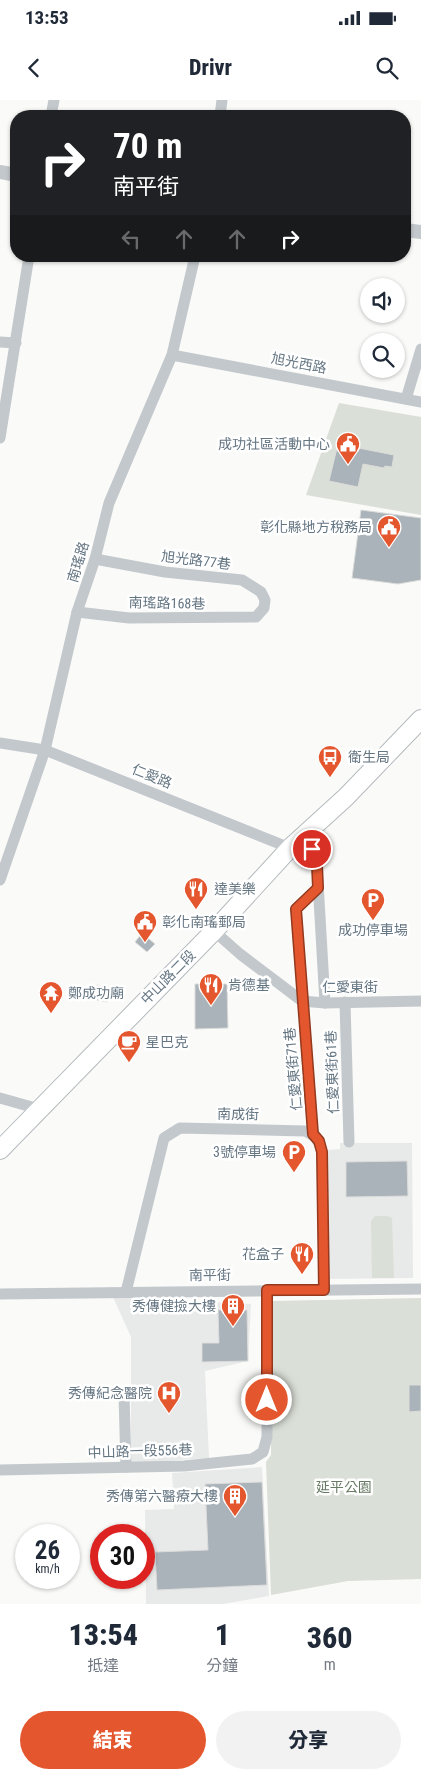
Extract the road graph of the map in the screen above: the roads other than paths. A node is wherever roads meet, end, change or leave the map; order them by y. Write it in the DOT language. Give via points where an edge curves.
graph roads {
  1 [pos="28,262"];
  2 [pos="193,262"];
  3 [pos="0,342"];
  4 [pos="16,343"];
  5 [pos="421,348"];
  6 [pos="172,355"];
  7 [pos="406,399"];
  8 [pos="421,402"];
  9 [pos="0,438"];
  10 [pos="95,559"];
  11 [pos="77,612"];
  12 [pos="256,617"];
  13 [pos="421,719"];
  14 [pos="0,743"];
  15 [pos="45,750"];
  16 [pos="307,833"];
  17 [pos="290,848"];
  18 [pos="0,880"];
  19 [pos="318,888"];
  20 [pos="214,931"];
  21 [pos="302,1001"];
  22 [pos="421,1001"];
  23 [pos="345,1002"];
  24 [pos="325,1003"];
  25 [pos="0,1098"];
  26 [pos="39,1110"];
  27 [pos="313,1134"];
  28 [pos="349,1142"];
  29 [pos="0,1150"];
  30 [pos="421,1289"];
  31 [pos="267,1290"];
  32 [pos="324,1290"];
  33 [pos="126,1292"];
  34 [pos="0,1294"];
  35 [pos="124,1395"];
  36 [pos="126,1466"];
  37 [pos="0,1470"];
  1 -- 4 [label="street"];
  2 -- 6 [label="street, 南瑤路"];
  3 -- 4 [label="street"];
  4 -- 9 [label="street"];
  5 -- 7 [label="street"];
  6 -- 7 [label="street, 旭光西路"];
  6 -- 10 [label="street, 南瑤路" via="108,503"];
  7 -- 8 [label="street, 旭光西路"];
  10 -- 11 [label="street, 南瑤路"];
  10 -- 12 [label="street, 旭光路77巷" via="165,572 242,580 261,592 265,600 264,608"];
  11 -- 12 [label="street, 南瑤路168巷" via="129,618"];
  11 -- 15 [label="street, 南瑤路"];
  13 -- 16 [label="main road, 中山路二段"];
  14 -- 15 [label="street, 仁愛路"];
  15 -- 17 [label="street, 仁愛路"];
  15 -- 18 [label="street, 南瑤路"];
  16 -- 17 [label="main road, 中山路二段"];
  16 -- 19 [label="street" via="317,865"];
  17 -- 20 [label="main road, 中山路二段"];
  19 -- 21 [label="street, 仁愛東街71巷" via="296,909"];
  19 -- 24 [label="street"];
  20 -- 21 [label="street"];
  20 -- 26 [label="main road, 中山路二段"];
  21 -- 24 [label="street, 仁愛東街"];
  21 -- 27 [label="street, 仁愛東街71巷"];
  22 -- 23 [label="street, 仁愛東街"];
  23 -- 24 [label="street, 仁愛東街"];
  23 -- 28 [label="street, 仁愛東街61巷"];
  25 -- 26 [label="street"];
  26 -- 29 [label="main road, 中山路二段"];
  27 -- 32 [label="street" via="322,1152"];
  27 -- 33 [label="street, 南成街" via="305,1131 180,1128 164,1138"];
  30 -- 32 [label="street, 南平街"];
  31 -- 32 [label="street, 南平街"];
  31 -- 33 [label="street, 南平街"];
  31 -- 36 [label="street, 中山路一段556巷" via="267,1437 264,1452 252,1459 184,1466"];
  33 -- 34 [label="street, 南平街"];
  35 -- 36 [label="street"];
  36 -- 37 [label="street, 中山路一段556巷"];
}
